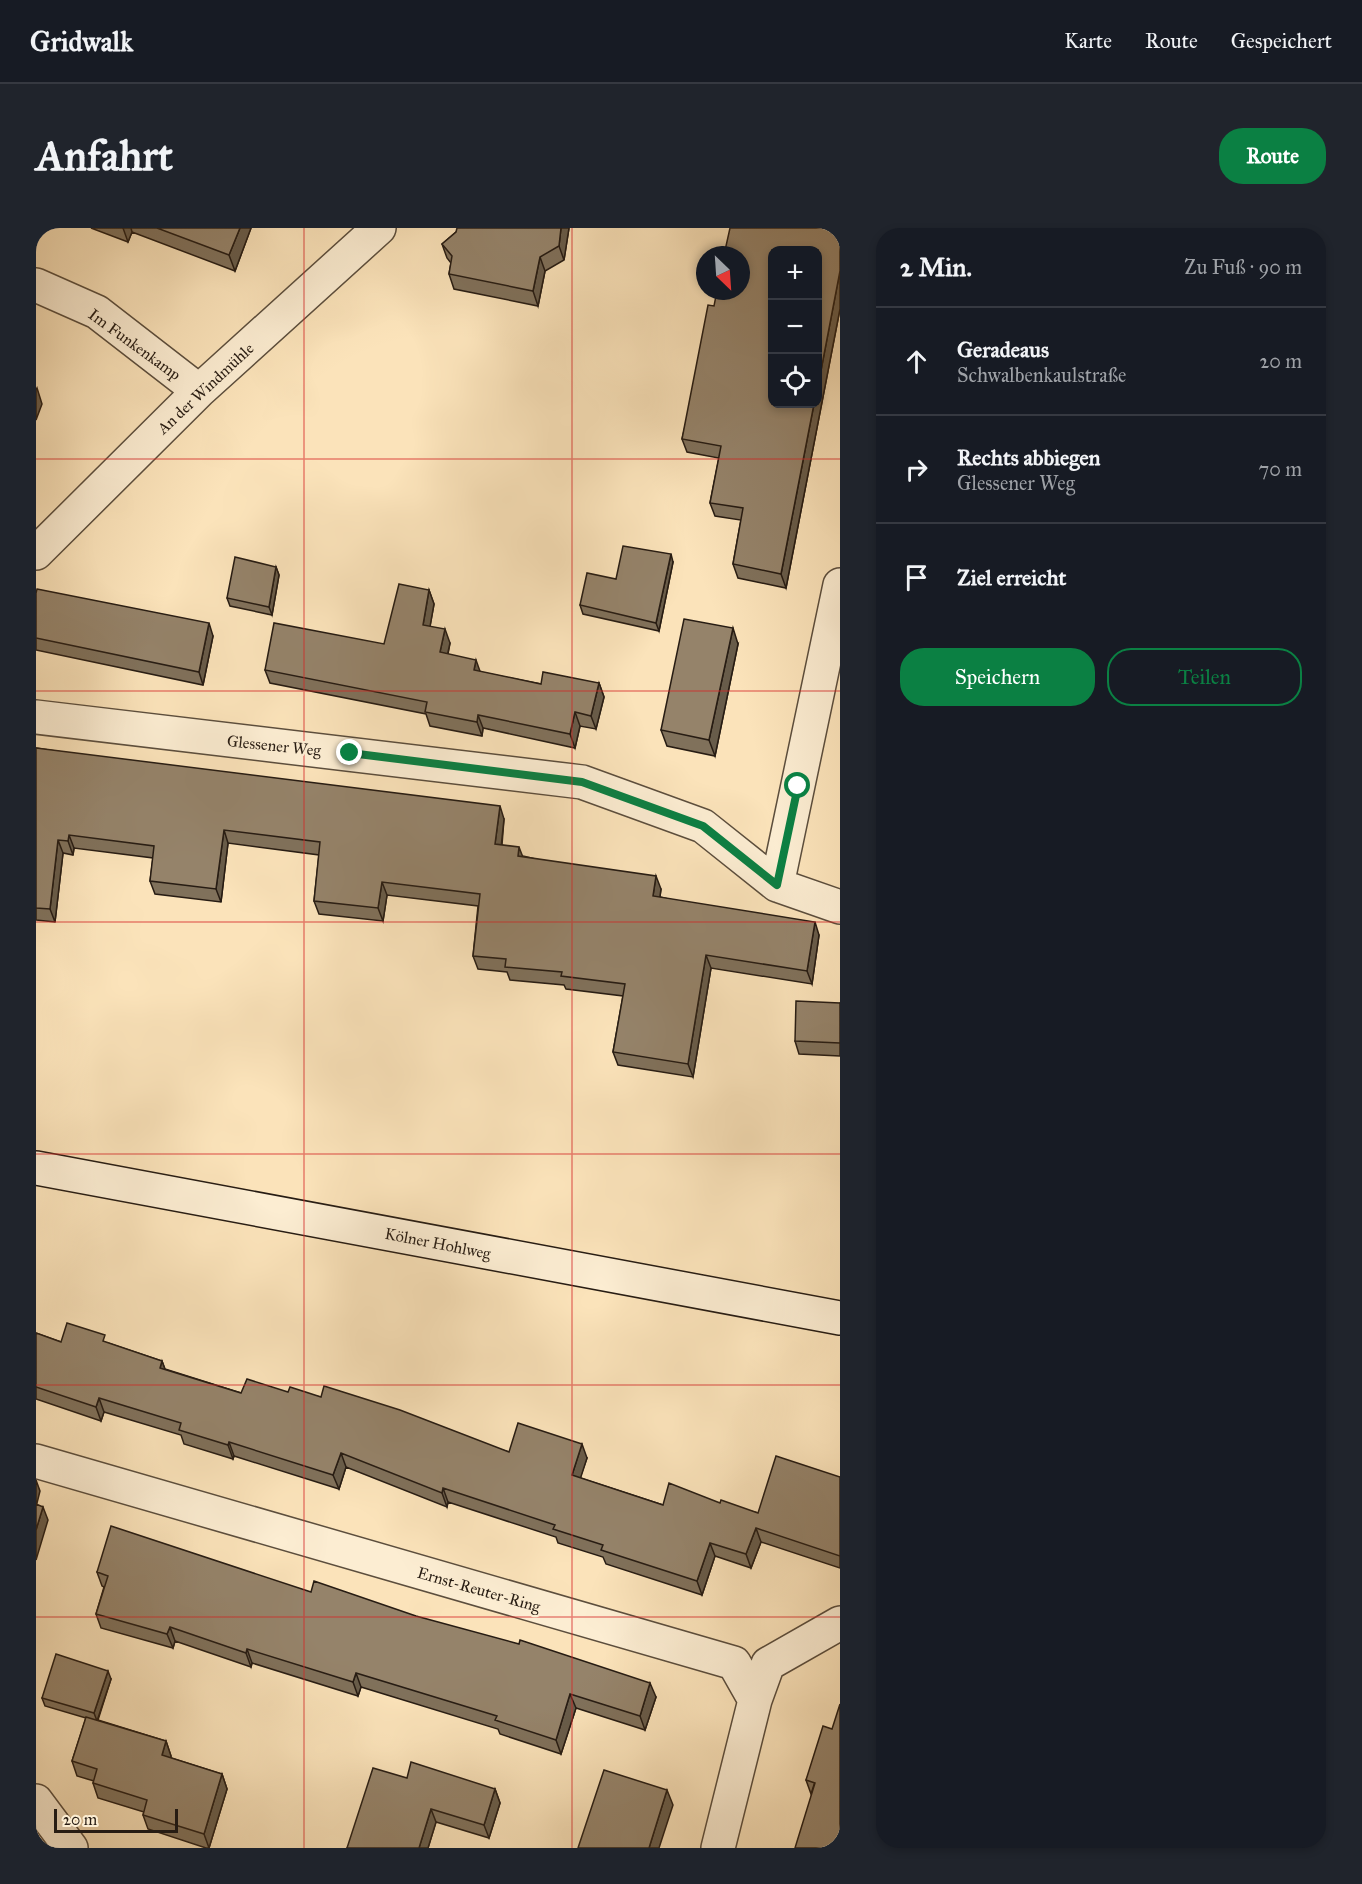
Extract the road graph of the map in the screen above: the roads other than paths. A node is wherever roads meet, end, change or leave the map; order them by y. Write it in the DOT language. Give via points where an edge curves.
graph roads {
  1 [pos="379,228"];
  2 [pos="36,285"];
  3 [pos="199,391"];
  4 [pos="36,553"];
  5 [pos="840,585"];
  6 [pos="36,717"];
  7 [pos="777,885"];
  8 [pos="840,907"];
  9 [pos="36,1168"];
  10 [pos="840,1318"];
  11 [pos="36,1461"];
  12 [pos="840,1623"];
  13 [pos="755,1700"];
  14 [pos="36,1801"];
  15 [pos="71,1848"];
  16 [pos="718,1848"];
  1 -- 3 [label="street, An der Windmühle"];
  2 -- 3 [label="street, Im Funkenkamp" via="97,312"];
  3 -- 4 [label="street, An der Windmühle"];
  5 -- 7 [label="street"];
  6 -- 7 [label="street, Glessener Weg" via="582,782 703,826"];
  7 -- 8 [label="street, Glessener Weg"];
  9 -- 10 [label="street, Kölner Hohlweg"];
  11 -- 13 [label="street, Ernst-Reuter-Ring" via="734,1663"];
  12 -- 13 [label="street" via="768,1664"];
  13 -- 16 [label="street"];
  14 -- 15 [label="street"];
}
